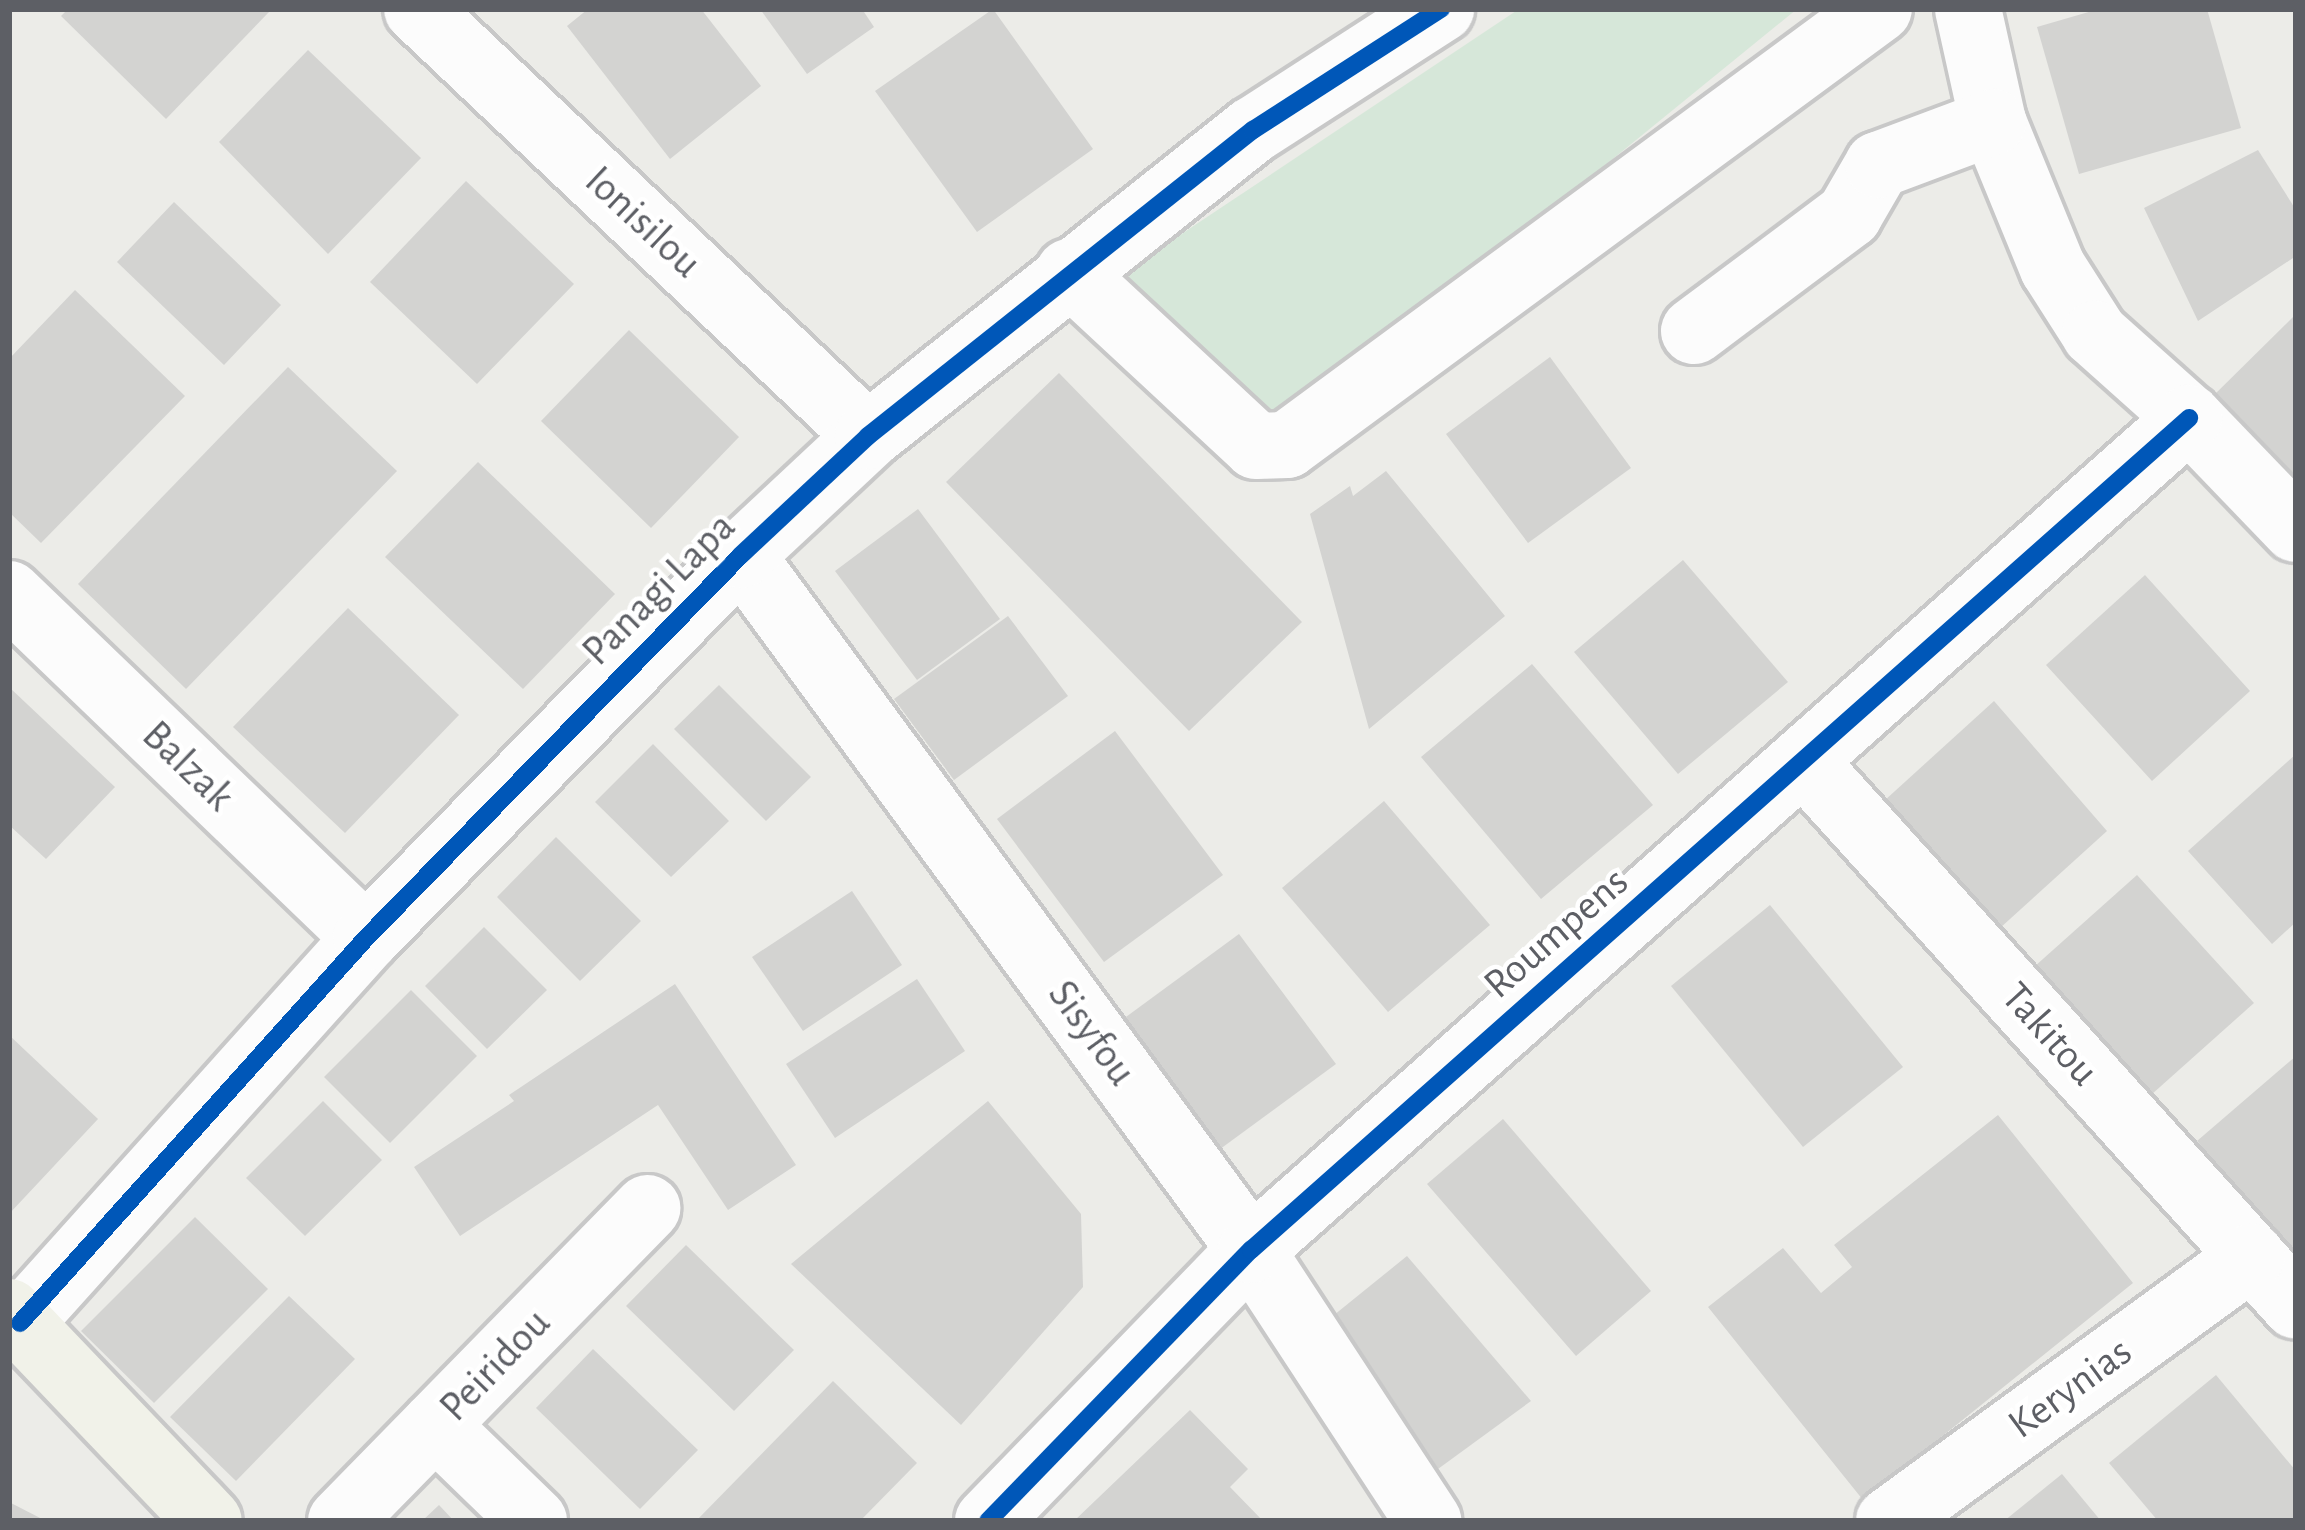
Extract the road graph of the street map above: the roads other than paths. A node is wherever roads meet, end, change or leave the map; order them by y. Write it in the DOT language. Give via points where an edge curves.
graph roads {
  1 [pos="1441,9"];
  2 [pos="1879,9"];
  3 [pos="1968,9"];
  4 [pos="441,16"];
  5 [pos="1993,122"];
  6 [pos="1069,272"];
  7 [pos="1694,331"];
  8 [pos="2189,418"];
  9 [pos="868,436"];
  10 [pos="2296,529"];
  11 [pos="741,555"];
  12 [pos="9,594"];
  13 [pos="1804,762"];
  14 [pos="366,938"];
  15 [pos="648,1208"];
  16 [pos="1251,1250"];
  17 [pos="2252,1256"];
  18 [pos="2296,1306"];
  19 [pos="15,1317"];
  20 [pos="435,1425"];
  21 [pos="208,1521"];
  22 [pos="341,1521"];
  23 [pos="534,1521"];
  24 [pos="988,1521"];
  25 [pos="1428,1521"];
  26 [pos="1889,1521"];
  1 -- 6 [label="street, Panagi Lapa" via="1253,130"];
  2 -- 6 [label="street" via="1287,445 1256,446"];
  3 -- 5 [label="street"];
  4 -- 9 [label="street, Ionisilou"];
  5 -- 7 [label="street" via="1879,165 1849,215"];
  5 -- 8 [label="street" via="2053,268 2095,334"];
  6 -- 9 [label="street, Panagi Lapa"];
  8 -- 10 [label="street"];
  8 -- 13 [label="street, Roumpens"];
  9 -- 11 [label="street, Panagi Lapa"];
  11 -- 14 [label="street, Panagi Lapa"];
  11 -- 16 [label="street, Sisyfou"];
  12 -- 14 [label="street, Balzak"];
  13 -- 16 [label="street, Roumpens"];
  13 -- 17 [label="street, Takitou"];
  14 -- 19 [label="street, Panagi Lapa"];
  15 -- 20 [label="street, Peiridou"];
  16 -- 24 [label="street, Roumpens"];
  16 -- 25 [label="street, Sisyfou"];
  17 -- 18 [label="street, Takitou"];
  17 -- 26 [label="street, Kerynias"];
  19 -- 21 [label="main road"];
  20 -- 22 [label="street, Peiridou"];
  20 -- 23 [label="street"];
}
